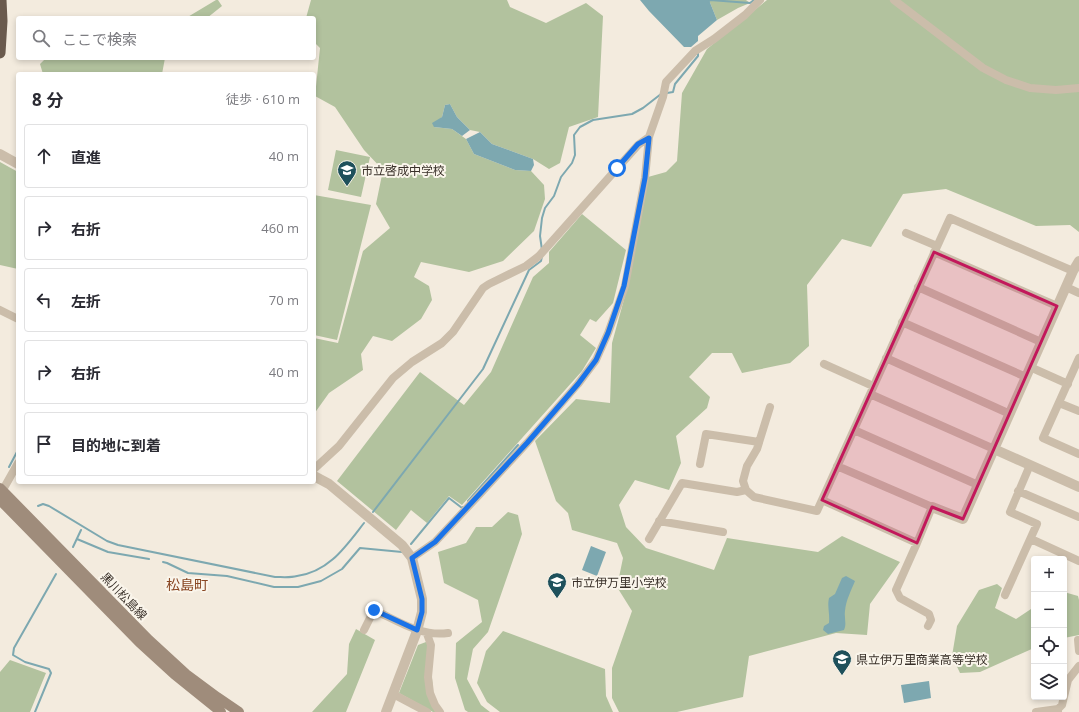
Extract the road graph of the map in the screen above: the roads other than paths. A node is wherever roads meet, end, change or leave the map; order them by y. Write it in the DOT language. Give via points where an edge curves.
graph roads {
  1 [pos="1,0"];
  2 [pos="760,0"];
  3 [pos="894,0"];
  4 [pos="0,53"];
  5 [pos="1079,88"];
  6 [pos="649,138"];
  7 [pos="0,154"];
  8 [pos="16,163"];
  9 [pos="906,233"];
  10 [pos="935,249"];
  11 [pos="1079,261"];
  12 [pos="1073,271"];
  13 [pos="918,287"];
  14 [pos="1066,287"];
  15 [pos="1079,293"];
  16 [pos="1058,306"];
  17 [pos="0,310"];
  18 [pos="16,318"];
  19 [pos="902,322"];
  20 [pos="1041,342"];
  21 [pos="886,358"];
  22 [pos="824,364"];
  23 [pos="1078,364"];
  24 [pos="1030,367"];
  25 [pos="1026,377"];
  26 [pos="1068,384"];
  27 [pos="873,386"];
  28 [pos="870,394"];
  29 [pos="1059,402"];
  30 [pos="770,407"];
  31 [pos="1079,411"];
  32 [pos="1010,414"];
  33 [pos="854,430"];
  34 [pos="759,442"];
  35 [pos="994,449"];
  36 [pos="1079,454"];
  37 [pos="700,464"];
  38 [pos="1030,465"];
  39 [pos="837,466"];
  40 [pos="16,467"];
  41 [pos="316,467"];
  42 [pos="316,477"];
  43 [pos="978,485"];
  44 [pos="1079,487"];
  45 [pos="746,490"];
  46 [pos="1018,491"];
  47 [pos="1,494"];
  48 [pos="822,500"];
  49 [pos="932,507"];
  50 [pos="1079,518"];
  51 [pos="659,522"];
  52 [pos="723,532"];
  53 [pos="649,539"];
  54 [pos="1030,539"];
  55 [pos="917,543"];
  56 [pos="412,558"];
  57 [pos="1079,561"];
  58 [pos="1005,595"];
  59 [pos="928,626"];
  60 [pos="364,630"];
  61 [pos="417,630"];
  62 [pos="448,633"];
  63 [pos="427,634"];
  64 [pos="1078,640"];
  65 [pos="1079,651"];
  66 [pos="1079,666"];
  67 [pos="393,694"];
  68 [pos="1058,711"];
  69 [pos="221,712"];
  70 [pos="239,712"];
  71 [pos="386,712"];
  72 [pos="427,712"];
  73 [pos="440,712"];
  74 [pos="1036,712"];
  1 -- 4 [label="highway"];
  2 -- 6 [label="street" via="697,50 666,82"];
  3 -- 5 [label="street" via="983,68 1006,80 1030,88"];
  6 -- 41 [label="street" via="638,144 542,253 526,266 483,288 453,332 442,343 393,378 339,446"];
  6 -- 56 [label="street" via="645,178 624,286 596,360 527,443 435,542"];
  7 -- 8 [label="street"];
  9 -- 10 [label="street"];
  10 -- 12 [label="street" via="950,218"];
  10 -- 13 [label="street"];
  10 -- 16 [label="street"];
  11 -- 12 [label="street"];
  12 -- 14 [label="street"];
  13 -- 19 [label="street"];
  13 -- 20 [label="street"];
  14 -- 15 [label="street"];
  14 -- 16 [label="street"];
  16 -- 20 [label="street"];
  17 -- 18 [label="street"];
  19 -- 21 [label="street"];
  19 -- 25 [label="street"];
  20 -- 24 [label="street"];
  21 -- 27 [label="street"];
  21 -- 32 [label="street"];
  22 -- 27 [label="street"];
  23 -- 26 [label="street"];
  24 -- 25 [label="street"];
  24 -- 26 [label="street"];
  25 -- 32 [label="street"];
  26 -- 29 [label="street"];
  27 -- 28 [label="street"];
  28 -- 33 [label="street"];
  28 -- 35 [label="street"];
  29 -- 31 [label="street"];
  29 -- 36 [label="street" via="1043,438"];
  30 -- 34 [label="street"];
  32 -- 35 [label="street"];
  33 -- 39 [label="street"];
  33 -- 43 [label="street"];
  34 -- 37 [label="street" via="706,434"];
  34 -- 45 [label="street" via="747,466 743,481"];
  35 -- 38 [label="street"];
  35 -- 43 [label="street"];
  38 -- 44 [label="street"];
  38 -- 46 [label="street"];
  39 -- 48 [label="street"];
  39 -- 49 [label="street"];
  40 -- 47 [label="street"];
  42 -- 56 [label="street" via="329,484 402,545"];
  43 -- 49 [label="street" via="963,520"];
  45 -- 48 [label="street" via="754,497 817,511"];
  45 -- 51 [label="street" via="737,492 682,483"];
  46 -- 50 [label="street"];
  46 -- 54 [label="street" via="1010,512 1037,524"];
  47 -- 69 [label="main road, 黒川松島線" via="139,642"];
  47 -- 70 [label="main road, 黒川松島線" via="186,674"];
  48 -- 55 [label="street"];
  49 -- 55 [label="street"];
  51 -- 52 [label="street"];
  51 -- 53 [label="street"];
  54 -- 57 [label="street"];
  54 -- 58 [label="street"];
  55 -- 59 [label="street" via="896,590 900,598 929,614 931,620"];
  56 -- 61 [label="street" via="422,599 422,612"];
  60 -- 61 [label="street" via="374,610"];
  61 -- 63 [label="street"];
  61 -- 67 [label="street"];
  62 -- 63 [label="street"];
  63 -- 73 [label="street" via="431,644 428,677 430,692"];
  64 -- 65 [label="street"];
  66 -- 68 [label="street" via="1068,680"];
  67 -- 71 [label="street"];
  67 -- 72 [label="street"];
  68 -- 74 [label="street"];
}
